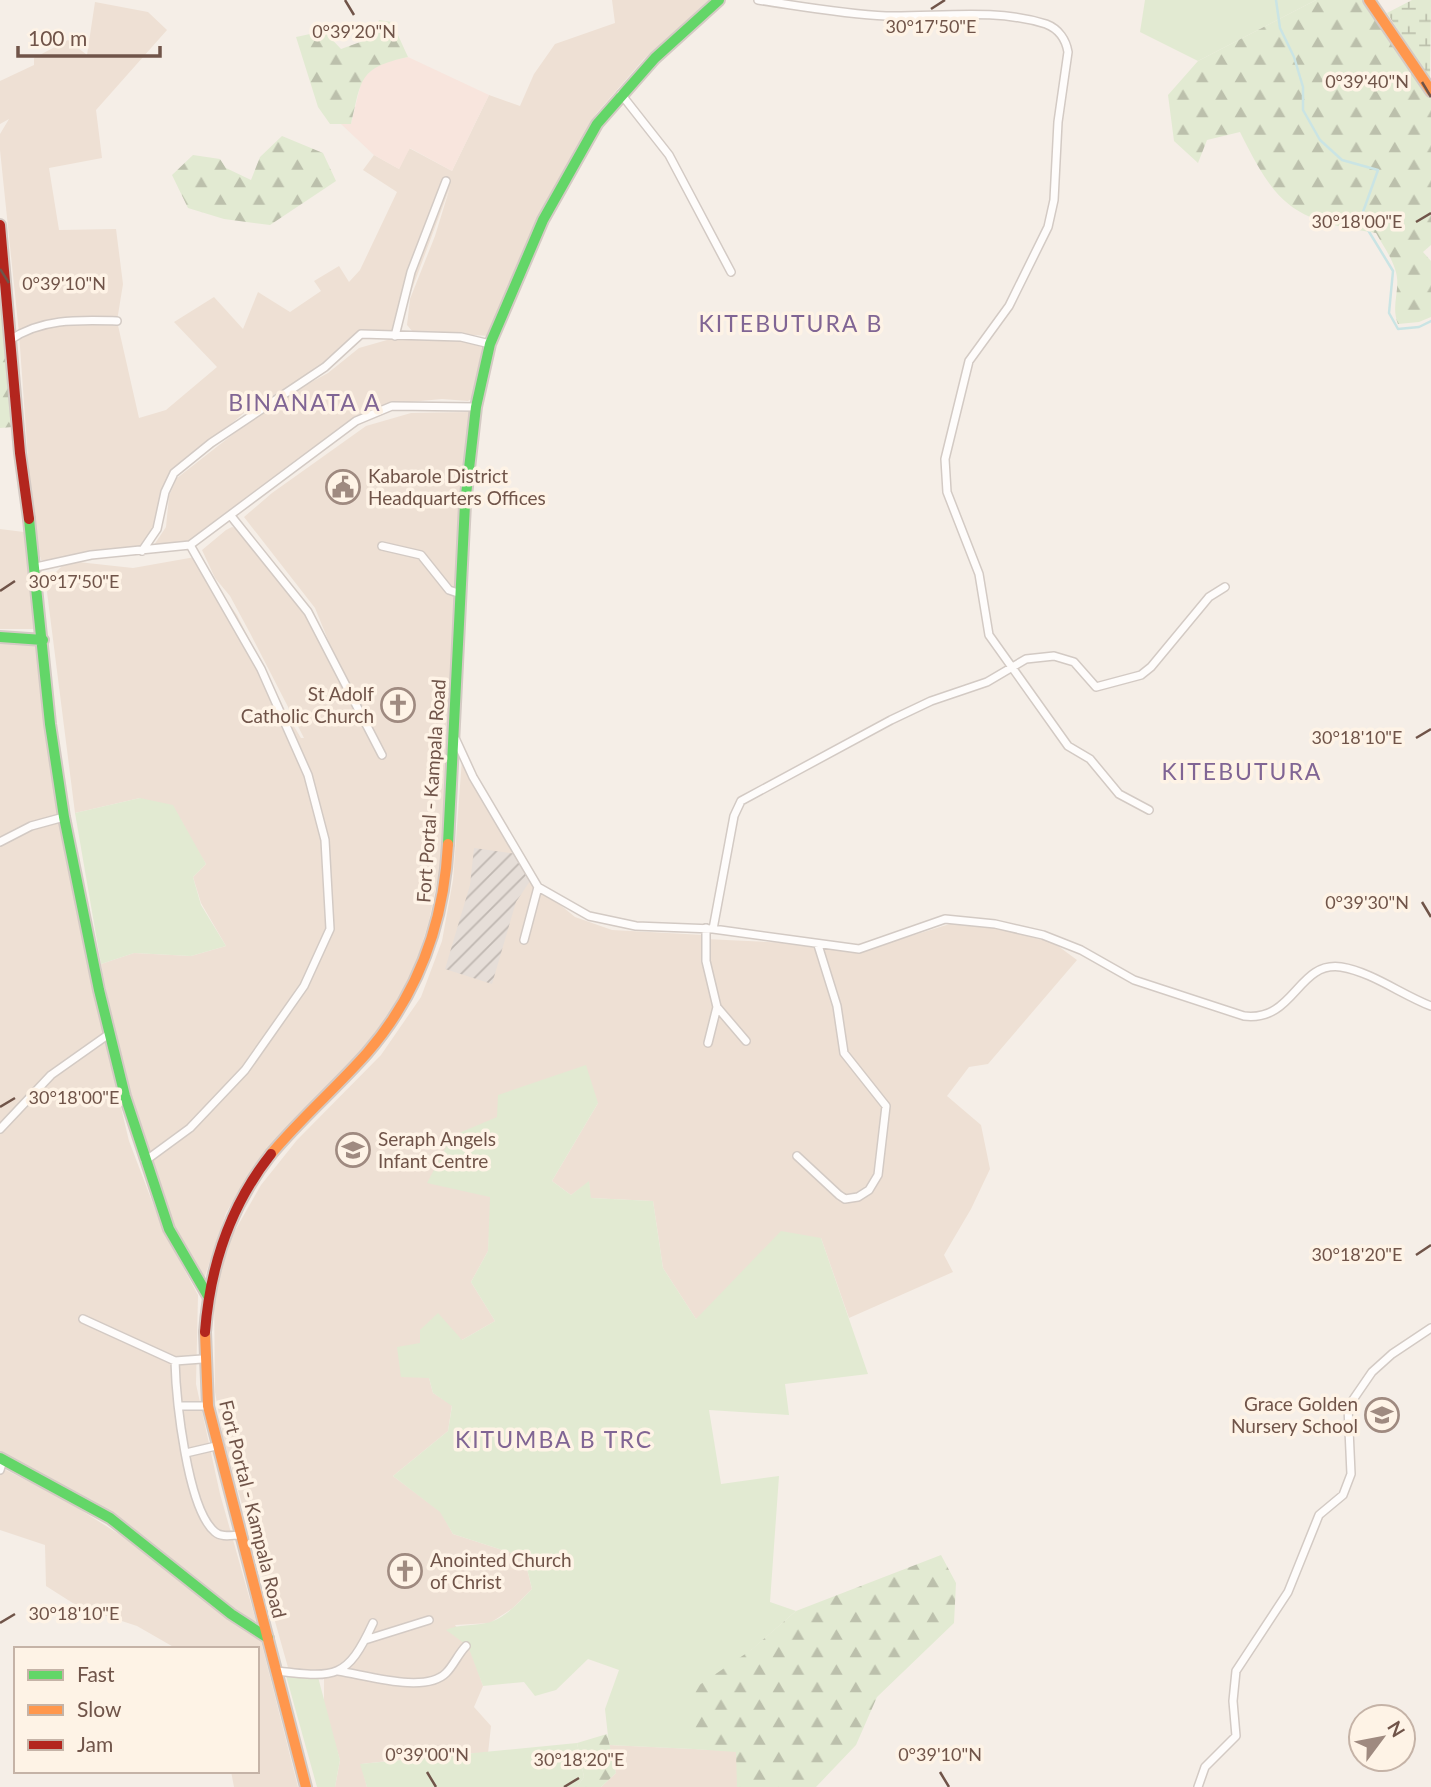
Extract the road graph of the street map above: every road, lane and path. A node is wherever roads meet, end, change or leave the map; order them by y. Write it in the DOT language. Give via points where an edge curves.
graph roads {
  1 [pos="719,0"];
  2 [pos="758,0"];
  3 [pos="1369,0"];
  4 [pos="1431,91"];
  5 [pos="621,94"];
  6 [pos="446,181"];
  7 [pos="0,225"];
  8 [pos="730,272"];
  9 [pos="117,321"];
  10 [pos="395,335"];
  11 [pos="9,340"];
  12 [pos="490,344"];
  13 [pos="477,407"];
  14 [pos="231,516"];
  15 [pos="190,545"];
  16 [pos="382,547"];
  17 [pos="142,551"];
  18 [pos="36,567"];
  19 [pos="1225,587"];
  20 [pos="462,594"];
  21 [pos="0,637"];
  22 [pos="43,640"];
  23 [pos="1010,667"];
  24 [pos="454,735"];
  25 [pos="382,755"];
  26 [pos="1149,810"];
  27 [pos="64,817"];
  28 [pos="0,842"];
  29 [pos="538,887"];
  30 [pos="709,929"];
  31 [pos="524,940"];
  32 [pos="818,945"];
  33 [pos="1431,1006"];
  34 [pos="717,1007"];
  35 [pos="110,1034"];
  36 [pos="746,1041"];
  37 [pos="708,1043"];
  38 [pos="0,1129"];
  39 [pos="797,1156"];
  40 [pos="145,1161"];
  41 [pos="208,1296"];
  42 [pos="83,1319"];
  43 [pos="1431,1328"];
  44 [pos="202,1359"];
  45 [pos="175,1361"];
  46 [pos="179,1406"];
  47 [pos="208,1406"];
  48 [pos="216,1446"];
  49 [pos="186,1453"];
  50 [pos="1,1462"];
  51 [pos="241,1535"];
  52 [pos="429,1620"];
  53 [pos="373,1623"];
  54 [pos="268,1638"];
  55 [pos="365,1640"];
  56 [pos="466,1646"];
  57 [pos="276,1671"];
  58 [pos="338,1671"];
  59 [pos="306,1787"];
  60 [pos="1198,1787"];
  1 -- 5 [label="main road, Fort Portal - Kampala Road"];
  2 -- 23 [label="street" via="885,16 993,15 1045,24 1066,42 1048,227 1009,306 969,361 945,459 947,492 979,574 989,635"];
  3 -- 4 [label="main road"];
  5 -- 8 [label="street" via="669,155"];
  5 -- 12 [label="main road, Fort Portal - Kampala Road" via="597,124 560,188"];
  6 -- 10 [label="street" via="411,272"];
  7 -- 11 [label="main road"];
  9 -- 11 [label="street" via="47,323"];
  10 -- 12 [label="street" via="461,337"];
  10 -- 17 [label="street" via="361,334 325,368 211,443 174,473 157,529"];
  11 -- 18 [label="main road"];
  12 -- 13 [label="main road, Fort Portal - Kampala Road"];
  13 -- 14 [label="street" via="405,405 379,410 346,428"];
  13 -- 20 [label="main road, Fort Portal - Kampala Road" via="465,504"];
  14 -- 15 [label="street"];
  14 -- 25 [label="street" via="307,612"];
  15 -- 17 [label="street"];
  15 -- 40 [label="street" via="261,669 308,775 325,840 330,929 304,986 245,1070 190,1128"];
  16 -- 20 [label="street" via="421,555 449,590"];
  17 -- 18 [label="street" via="91,555"];
  18 -- 22 [label="main road"];
  19 -- 23 [label="street" via="1209,597 1141,675 1096,687 1074,662 1054,656 1039,655"];
  20 -- 24 [label="main road, Fort Portal - Kampala Road"];
  21 -- 22 [label="main road"];
  22 -- 27 [label="main road"];
  23 -- 26 [label="street" via="1068,746 1090,759 1119,794"];
  23 -- 30 [label="street" via="987,682 891,720 741,800 733,816"];
  24 -- 29 [label="street" via="473,777"];
  24 -- 41 [label="main road, Fort Portal - Kampala Road" via="444,893 425,961 378,1041 270,1154 251,1180 221,1245"];
  27 -- 28 [label="street" via="31,826"];
  27 -- 35 [label="main road"];
  29 -- 30 [label="street" via="576,911 606,921"];
  29 -- 31 [label="street"];
  30 -- 32 [label="street" via="782,936"];
  30 -- 34 [label="street" via="706,961"];
  32 -- 33 [label="street" via="859,949 945,919 960,919 1043,934 1134,980 1244,1016 1258,1018 1274,1012 1308,978 1329,967 1352,970"];
  32 -- 39 [label="street" via="837,1006 844,1052 880,1096 887,1114 878,1175 858,1197 839,1195"];
  34 -- 36 [label="street"];
  34 -- 37 [label="street"];
  35 -- 38 [label="street" via="51,1075"];
  35 -- 40 [label="main road"];
  40 -- 41 [label="main road" via="169,1229"];
  41 -- 44 [label="main road, Fort Portal - Kampala Road"];
  42 -- 45 [label="street"];
  43 -- 60 [label="street" via="1372,1372 1348,1407 1351,1474 1343,1495 1319,1516 1288,1592 1243,1656 1233,1686 1236,1736 1205,1767"];
  44 -- 45 [label="street"];
  44 -- 47 [label="main road, Fort Portal - Kampala Road"];
  45 -- 46 [label="street"];
  46 -- 47 [label="street"];
  46 -- 49 [label="street"];
  47 -- 48 [label="main road, Fort Portal - Kampala Road"];
  48 -- 49 [label="street"];
  48 -- 51 [label="main road, Fort Portal - Kampala Road"];
  49 -- 51 [label="street" via="193,1490 209,1525 220,1535"];
  50 -- 54 [label="main road" via="110,1518"];
  51 -- 54 [label="main road, Fort Portal - Kampala Road"];
  52 -- 55 [label="street"];
  53 -- 55 [label="street"];
  54 -- 57 [label="main road, Fort Portal - Kampala Road"];
  55 -- 58 [label="street" via="354,1660"];
  56 -- 58 [label="street" via="446,1673 427,1682"];
  57 -- 58 [label="street" via="324,1675"];
  57 -- 59 [label="main road, Fort Portal - Kampala Road"];
}
